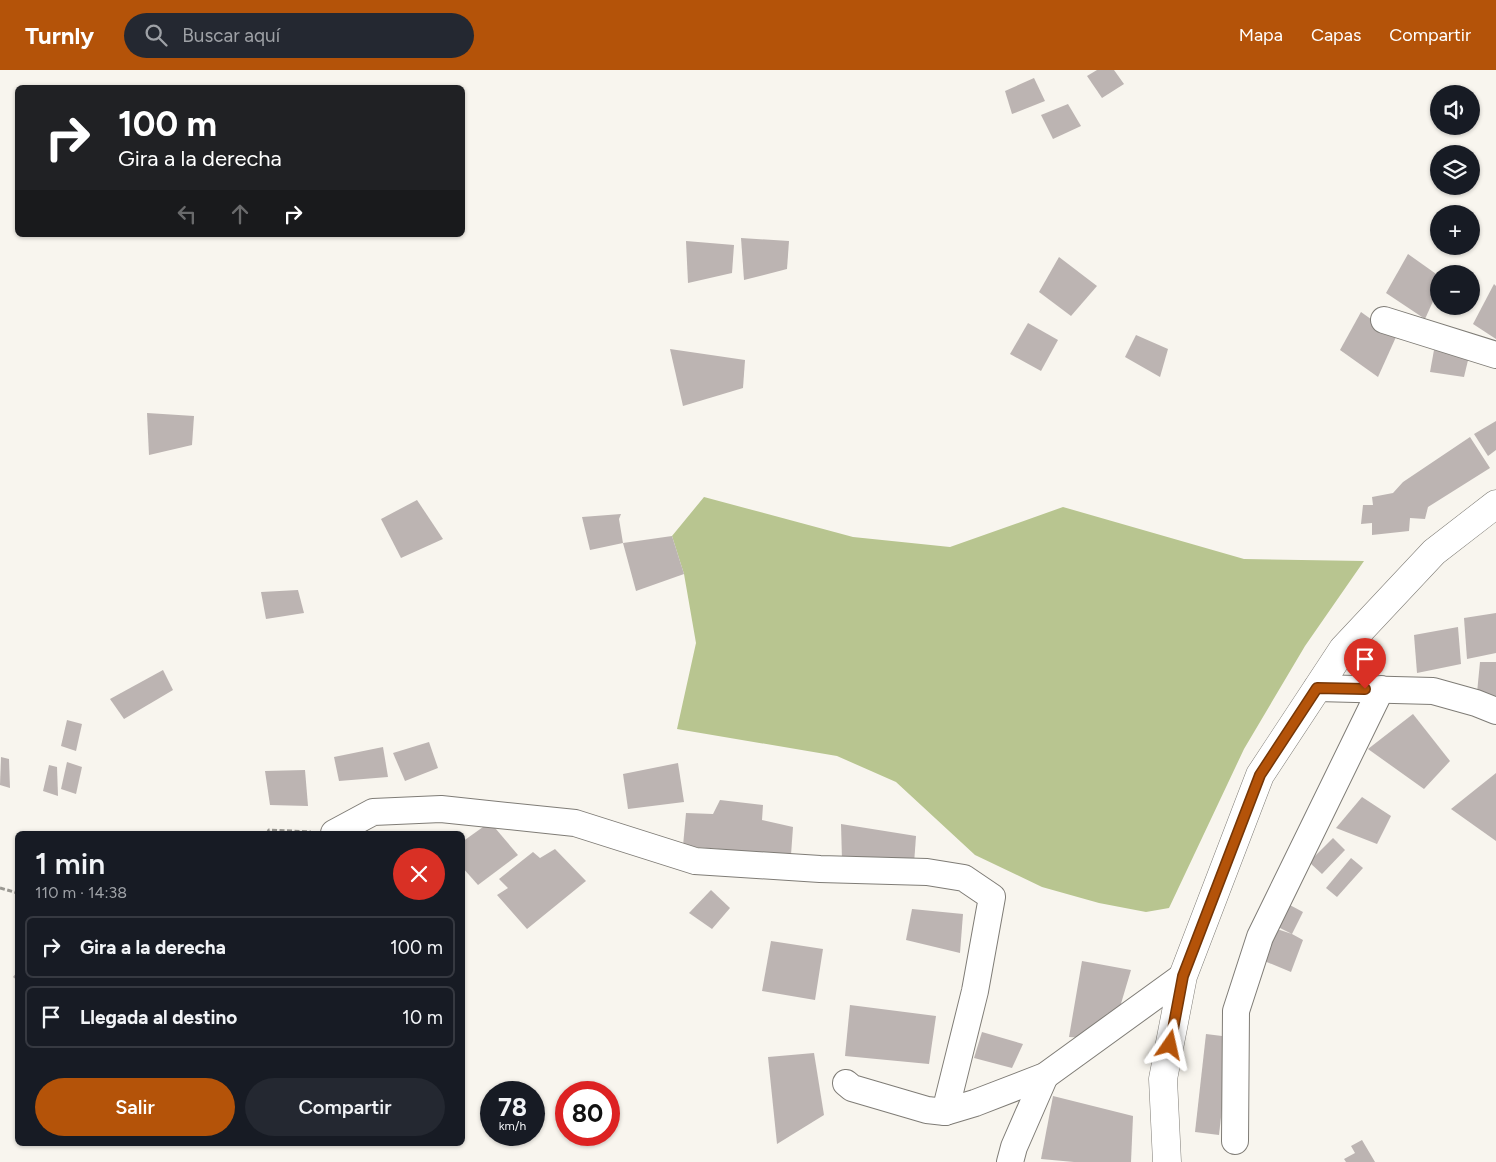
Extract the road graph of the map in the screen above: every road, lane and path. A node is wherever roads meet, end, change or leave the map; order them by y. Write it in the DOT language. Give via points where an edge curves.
graph roads {
  1 [pos="1384,320"];
  2 [pos="1496,356"];
  3 [pos="1496,504"];
  4 [pos="1317,688"];
  5 [pos="1381,689"];
  6 [pos="1496,711"];
  7 [pos="268,831"];
  8 [pos="290,831"];
  9 [pos="337,831"];
  10 [pos="0,888"];
  11 [pos="15,891"];
  12 [pos="1183,976"];
  13 [pos="1045,1076"];
  14 [pos="846,1083"];
  15 [pos="944,1112"];
  16 [pos="1234,1141"];
  17 [pos="1010,1162"];
  18 [pos="1167,1162"];
  1 -- 2 [label="street"];
  3 -- 4 [label="highway" via="1434,552 1343,648"];
  4 -- 5 [label="street"];
  4 -- 12 [label="highway" via="1260,775"];
  5 -- 6 [label="street" via="1433,691"];
  5 -- 16 [label="street" via="1260,937 1236,1011"];
  7 -- 8 [label="path"];
  9 -- 15 [label="street" via="373,812 442,809 575,823 695,861 928,872 964,878 992,897 975,991"];
  10 -- 11 [label="path"];
  12 -- 13 [label="street"];
  12 -- 18 [label="highway" via="1163,1079"];
  13 -- 15 [label="street"];
  13 -- 17 [label="street"];
  14 -- 15 [label="street" via="852,1088"];
}
